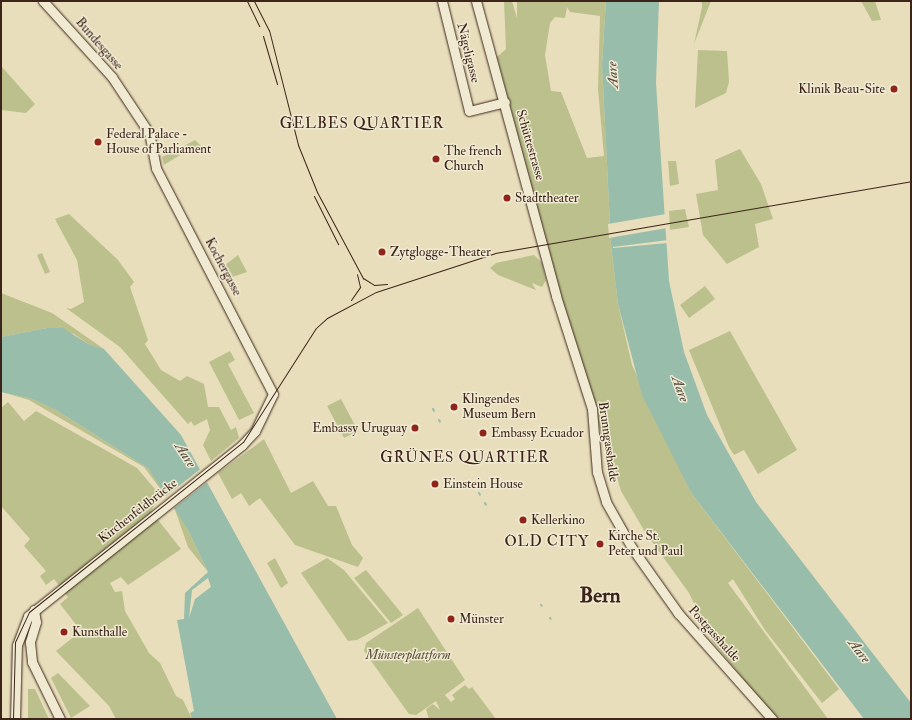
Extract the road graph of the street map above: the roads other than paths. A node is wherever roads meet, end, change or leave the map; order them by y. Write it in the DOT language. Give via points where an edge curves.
graph roads {
  1 [pos="43,1"];
  2 [pos="442,1"];
  3 [pos="476,1"];
  4 [pos="505,102"];
  5 [pos="154,151"];
  6 [pos="556,296"];
  7 [pos="249,439"];
  8 [pos="642,562"];
  9 [pos="34,610"];
  10 [pos="16,719"];
  11 [pos="60,719"];
  12 [pos="772,719"];
  1 -- 5 [label="street, Bundesgasse" via="117,86 149,133"];
  2 -- 4 [label="street, Nägeligasse" via="469,111"];
  3 -- 4 [label="street, Schüttestrasse"];
  4 -- 6 [label="street, Schüttestrasse"];
  5 -- 7 [label="street, Kochergasse" via="156,168 273,394"];
  6 -- 8 [label="street, Brunngasshalde" via="592,409 601,488 617,524"];
  7 -- 9 [label="street, Kirchenfeldbrücke"];
  8 -- 12 [label="street, Postgasshalde" via="678,613"];
  9 -- 10 [label="street, Kirchenfeldbrücke" via="19,632"];
  9 -- 11 [label="street" via="31,655 42,686"];
}
